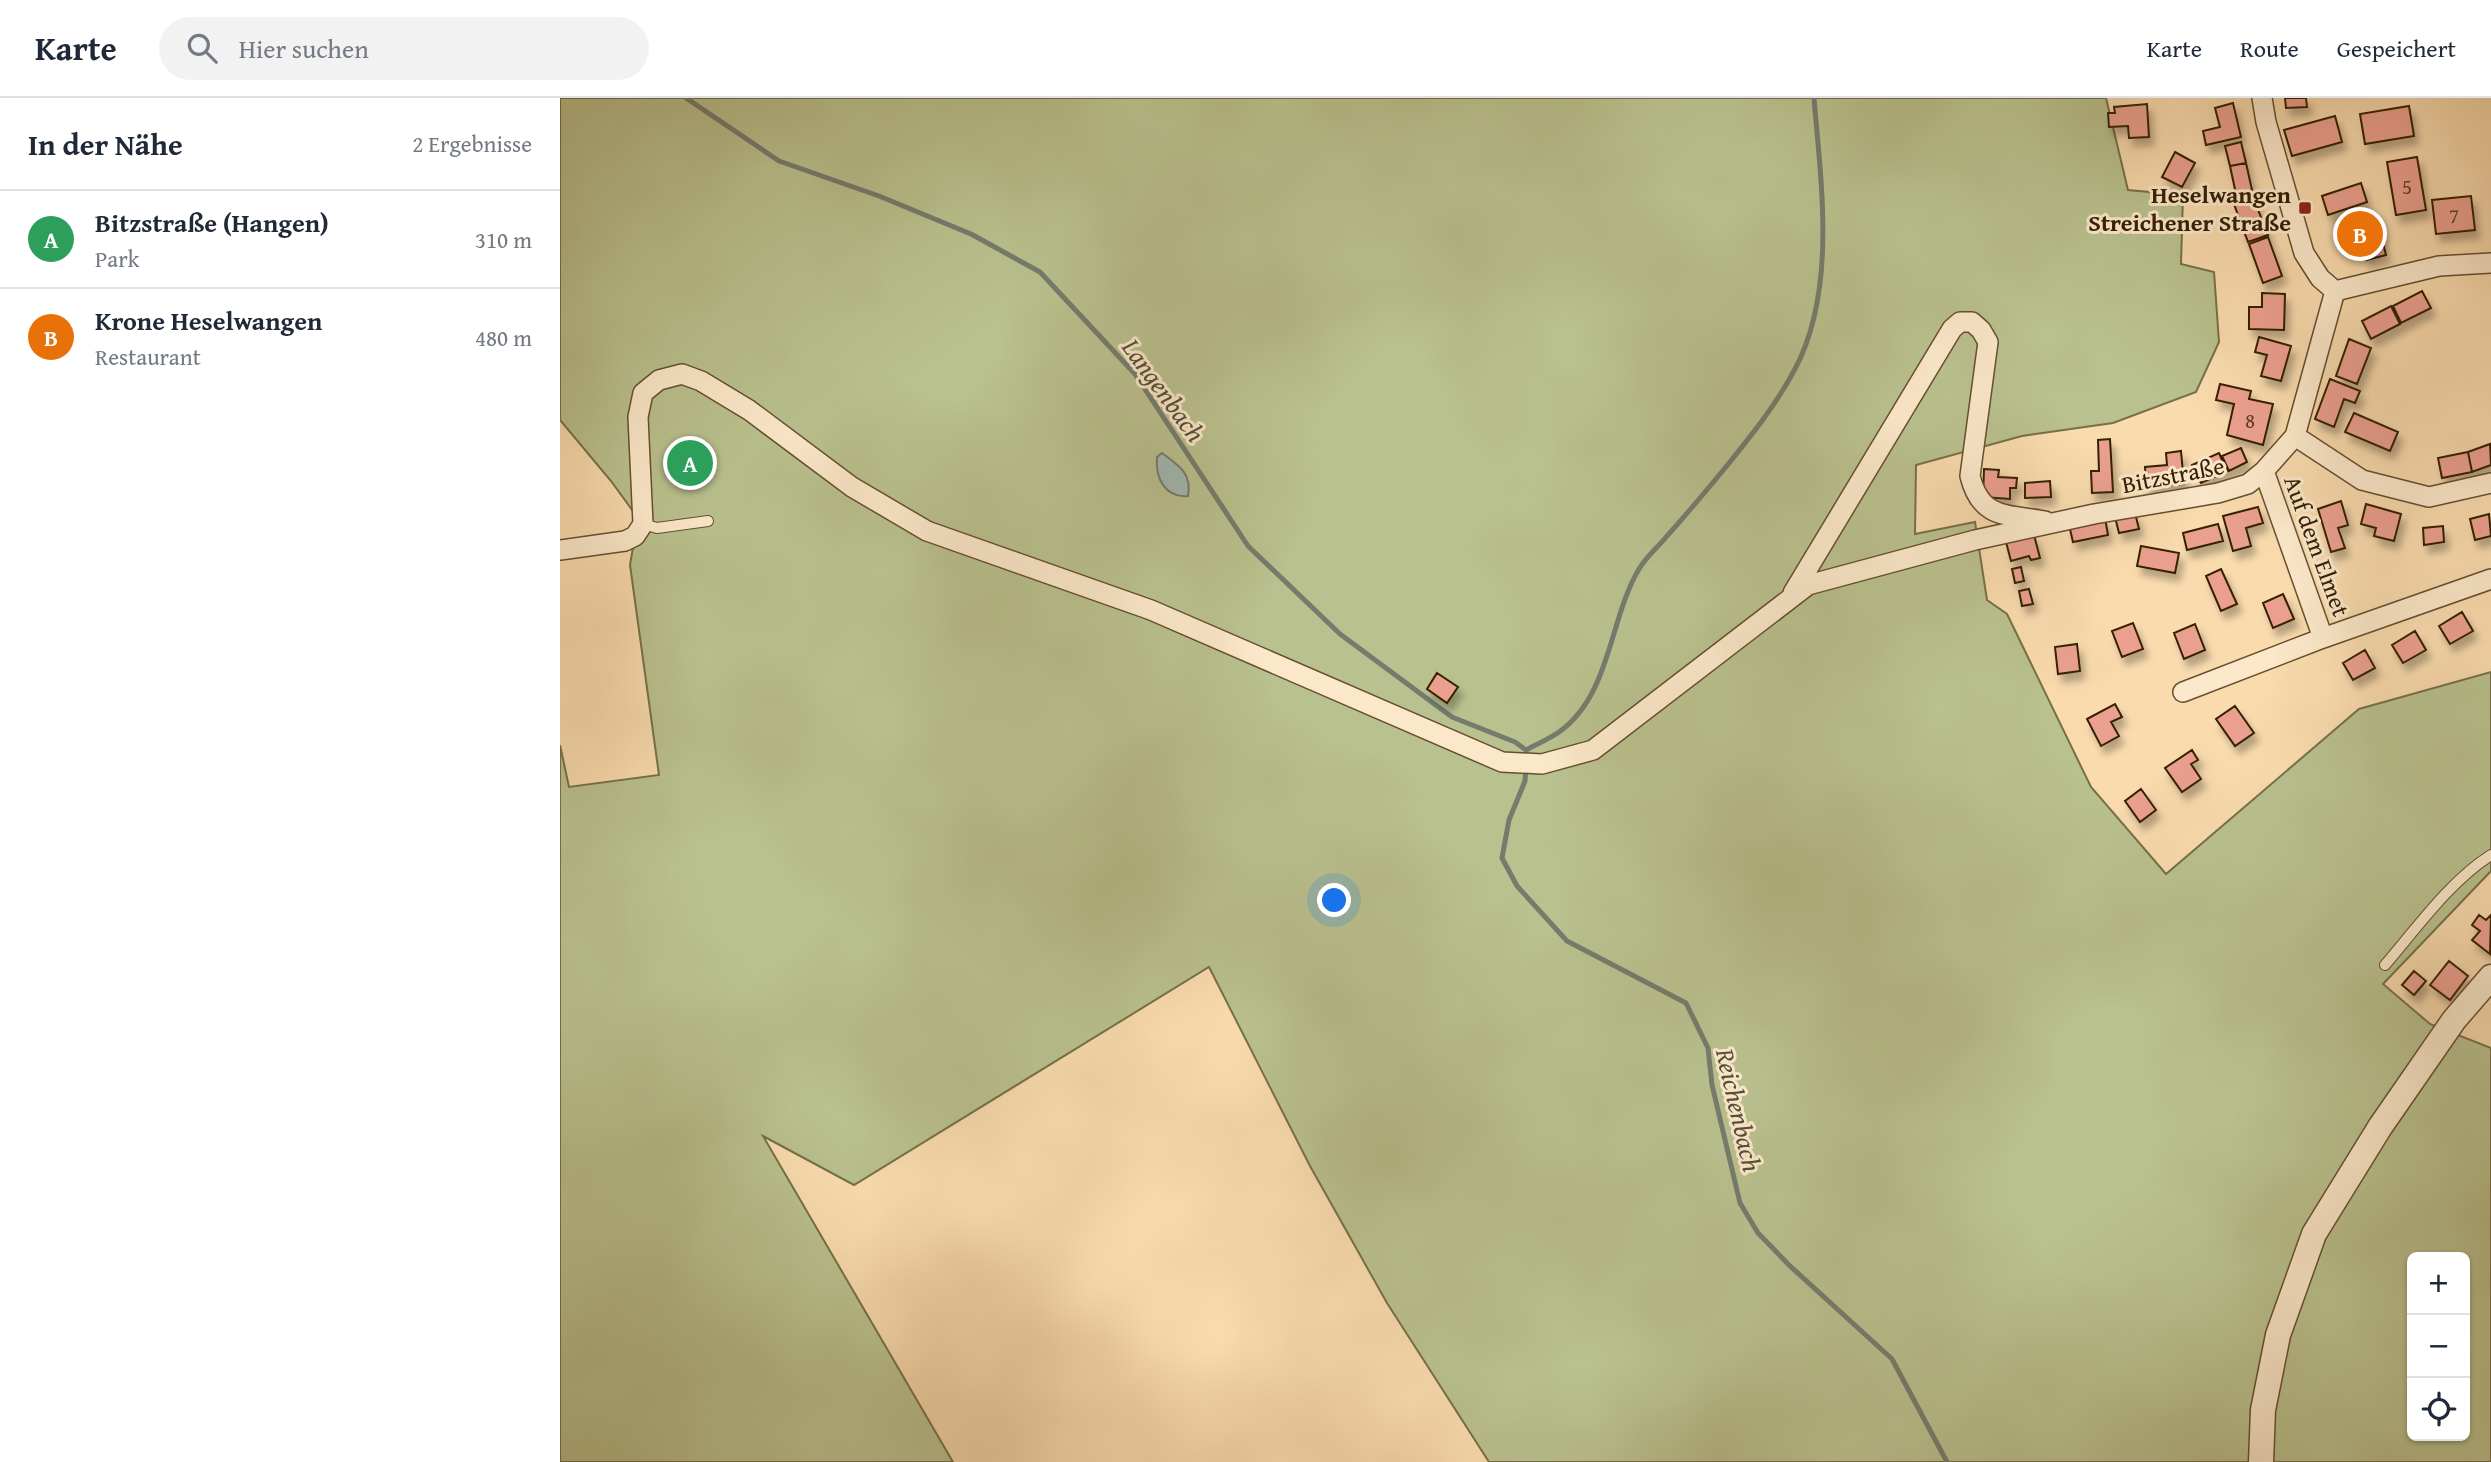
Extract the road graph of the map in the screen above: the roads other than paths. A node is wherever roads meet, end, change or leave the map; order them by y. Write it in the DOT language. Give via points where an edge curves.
graph roads {
  1 [pos="2262,98"];
  2 [pos="2491,263"];
  3 [pos="2335,291"];
  4 [pos="2295,436"];
  5 [pos="2264,471"];
  6 [pos="2491,483"];
  7 [pos="708,521"];
  8 [pos="2057,523"];
  9 [pos="643,524"];
  10 [pos="560,550"];
  11 [pos="2491,579"];
  12 [pos="1788,601"];
  13 [pos="2323,638"];
  14 [pos="2183,692"];
  15 [pos="2491,855"];
  16 [pos="2385,965"];
  17 [pos="2491,977"];
  18 [pos="2261,1462"];
  1 -- 3 [label="street" via="2304,253"];
  2 -- 3 [label="street" via="2439,266"];
  3 -- 4 [label="street, Bitzstraße"];
  4 -- 5 [label="street, Bitzstraße"];
  4 -- 6 [label="street" via="2362,480 2429,497"];
  5 -- 8 [label="street, Bitzstraße" via="2248,484 2218,493"];
  5 -- 13 [label="street, Auf dem Elmet"];
  7 -- 9 [label="lane" via="657,528"];
  8 -- 12 [label="street, Bitzstraße" via="1808,585"];
  8 -- 12 [label="street" via="1992,512 1980,501 1970,476 1988,342 1972,322 1960,321"];
  9 -- 10 [label="street" via="625,541"];
  9 -- 12 [label="street, Bitzstraße" via="638,417 643,393 659,380 682,374 749,410 852,487 927,531 1151,610 1507,764 1542,764 1593,750"];
  11 -- 13 [label="street, Auf dem Elmet"];
  13 -- 14 [label="street, Auf dem Elmet"];
  15 -- 16 [label="lane" via="2450,891"];
  17 -- 18 [label="street" via="2454,1020 2380,1127 2314,1234 2278,1335 2263,1410"];
}
